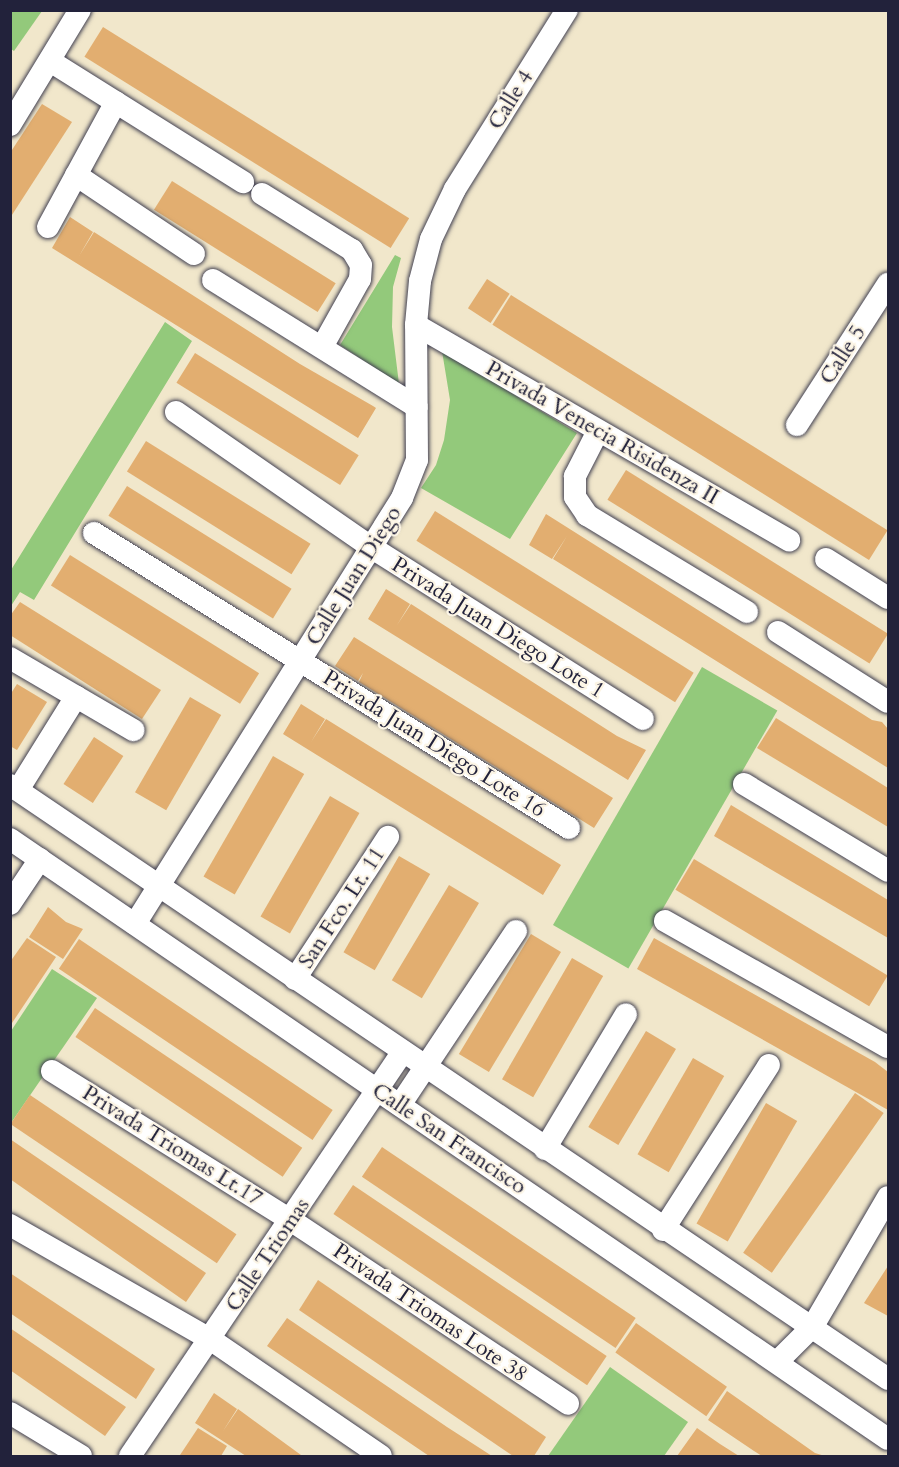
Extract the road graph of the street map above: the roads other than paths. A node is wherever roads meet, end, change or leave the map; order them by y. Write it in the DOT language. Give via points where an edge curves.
graph roads {
  1 [pos="80,10"];
  2 [pos="567,10"];
  3 [pos="50,61"];
  4 [pos="116,102"];
  5 [pos="10,126"];
  6 [pos="76,175"];
  7 [pos="455,189"];
  8 [pos="48,227"];
  9 [pos="194,254"];
  10 [pos="213,280"];
  11 [pos="888,284"];
  12 [pos="416,325"];
  13 [pos="322,347"];
  14 [pos="417,407"];
  15 [pos="176,412"];
  16 [pos="796,426"];
  17 [pos="598,431"];
  18 [pos="94,533"];
  19 [pos="789,540"];
  20 [pos="374,549"];
  21 [pos="826,559"];
  22 [pos="888,598"];
  23 [pos="747,612"];
  24 [pos="778,632"];
  25 [pos="10,658"];
  26 [pos="300,661"];
  27 [pos="76,697"];
  28 [pos="888,702"];
  29 [pos="643,719"];
  30 [pos="133,730"];
  31 [pos="744,784"];
  32 [pos="14,787"];
  33 [pos="568,828"];
  34 [pos="388,837"];
  35 [pos="10,839"];
  36 [pos="39,859"];
  37 [pos="888,871"];
  38 [pos="161,886"];
  39 [pos="10,904"];
  40 [pos="665,921"];
  41 [pos="135,924"];
  42 [pos="516,932"];
  43 [pos="295,979"];
  44 [pos="626,1014"];
  45 [pos="888,1047"];
  46 [pos="403,1052"];
  47 [pos="769,1065"];
  48 [pos="424,1067"];
  49 [pos="52,1071"];
  50 [pos="379,1091"];
  51 [pos="400,1105"];
  52 [pos="545,1149"];
  53 [pos="888,1197"];
  54 [pos="292,1221"];
  55 [pos="10,1225"];
  56 [pos="663,1230"];
  57 [pos="813,1326"];
  58 [pos="210,1339"];
  59 [pos="777,1362"];
  60 [pos="888,1379"];
  61 [pos="568,1404"];
  62 [pos="10,1413"];
  63 [pos="888,1439"];
  64 [pos="81,1456"];
  65 [pos="130,1456"];
  66 [pos="381,1456"];
  1 -- 3 [label="street"];
  2 -- 7 [label="street, Calle 4"];
  3 -- 4 [label="street"];
  3 -- 5 [label="street"];
  4 -- 6 [label="street"];
  4 -- 13 [label="street" via="352,250 361,265 360,279"];
  6 -- 8 [label="street"];
  6 -- 9 [label="street"];
  7 -- 12 [label="street, Calle Juan Diego" via="431,239 420,281"];
  10 -- 13 [label="street"];
  11 -- 16 [label="street, Calle 5"];
  12 -- 14 [label="street, Calle Juan Diego"];
  12 -- 17 [label="street, Privada Venecia Risidenza II"];
  13 -- 14 [label="street"];
  14 -- 20 [label="street, Calle Juan Diego" via="417,460 402,498"];
  15 -- 20 [label="street, Privada Juan Diego Lote 1"];
  17 -- 19 [label="street, Privada Venecia Risidenza II"];
  17 -- 23 [label="street" via="575,476 575,497 587,515"];
  18 -- 26 [label="street, Privada Juan Diego Lote 16"];
  20 -- 26 [label="street, Calle Juan Diego"];
  20 -- 29 [label="street, Privada Juan Diego Lote 1"];
  21 -- 22 [label="street"];
  24 -- 28 [label="street"];
  25 -- 27 [label="street"];
  26 -- 33 [label="street, Privada Juan Diego Lote 16"];
  26 -- 38 [label="street, Calle Juan Diego"];
  27 -- 30 [label="street"];
  27 -- 32 [label="street"];
  31 -- 37 [label="street"];
  32 -- 38 [label="street, Calle San Francisco"];
  34 -- 43 [label="street, San Fco. Lt. 11"];
  35 -- 36 [label="street, Calle San Francisco"];
  36 -- 39 [label="street"];
  36 -- 41 [label="street, Calle San Francisco"];
  38 -- 41 [label="street, Calle Juan Diego"];
  38 -- 43 [label="street, Calle San Francisco"];
  40 -- 45 [label="street"];
  41 -- 50 [label="street, Calle San Francisco"];
  42 -- 48 [label="street"];
  43 -- 46 [label="street, Calle San Francisco"];
  44 -- 52 [label="street"];
  46 -- 48 [label="street, Calle San Francisco"];
  46 -- 50 [label="street, Calle Triomas"];
  47 -- 56 [label="street"];
  48 -- 51 [label="street"];
  48 -- 52 [label="street, Calle San Francisco"];
  49 -- 54 [label="street, Privada Triomas Lt.17"];
  50 -- 51 [label="street, Calle San Francisco"];
  50 -- 54 [label="street, Calle Triomas"];
  51 -- 59 [label="street, Calle San Francisco"];
  52 -- 56 [label="street, Calle San Francisco"];
  53 -- 57 [label="street"];
  54 -- 58 [label="street, Calle Triomas"];
  54 -- 61 [label="street, Privada Triomas Lote 38"];
  55 -- 58 [label="street"];
  56 -- 57 [label="street, Calle San Francisco"];
  57 -- 59 [label="street"];
  57 -- 60 [label="street, Calle San Francisco"];
  58 -- 65 [label="street, Calle Triomas"];
  58 -- 66 [label="street"];
  59 -- 63 [label="street, Calle San Francisco"];
  62 -- 64 [label="street"];
}
